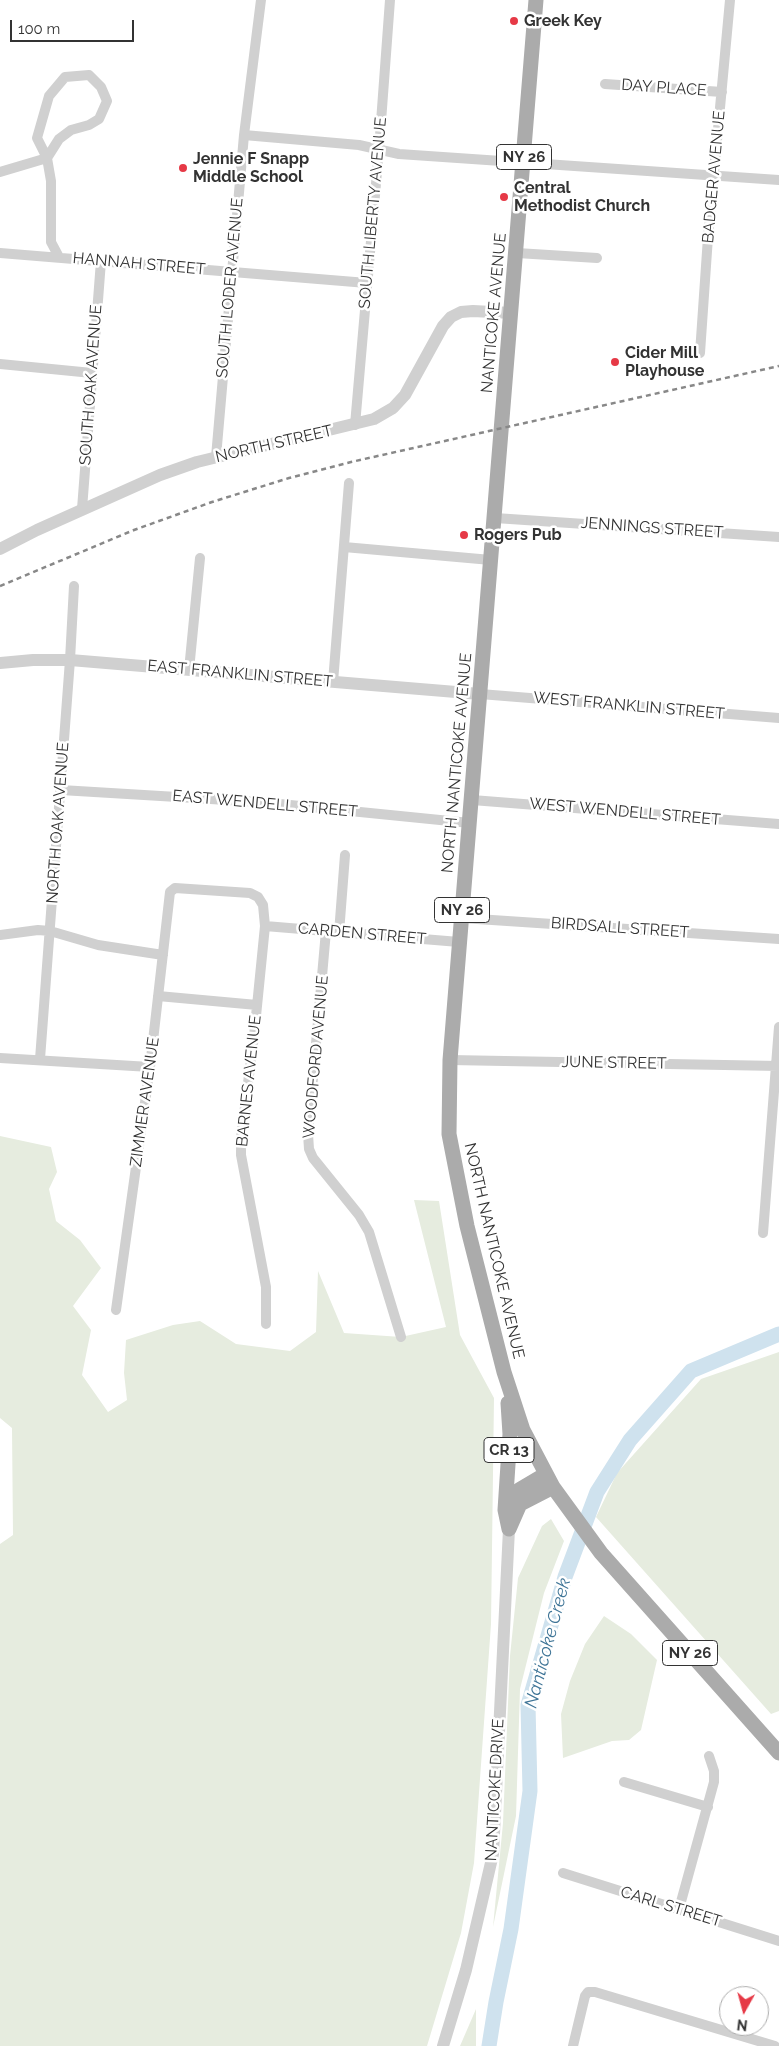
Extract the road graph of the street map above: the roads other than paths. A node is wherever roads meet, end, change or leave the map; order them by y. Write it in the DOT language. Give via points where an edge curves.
graph roads {
  1 [pos="262,0"];
  2 [pos="390,0"];
  3 [pos="536,0"];
  4 [pos="730,0"];
  5 [pos="605,84"];
  6 [pos="722,92"];
  7 [pos="244,135"];
  8 [pos="379,149"];
  9 [pos="47,158"];
  10 [pos="523,163"];
  11 [pos="0,172"];
  12 [pos="715,175"];
  13 [pos="779,180"];
  14 [pos="0,253"];
  15 [pos="517,253"];
  16 [pos="59,257"];
  17 [pos="597,258"];
  18 [pos="101,261"];
  19 [pos="232,272"];
  20 [pos="367,283"];
  21 [pos="511,313"];
  22 [pos="700,353"];
  23 [pos="0,364"];
  24 [pos="92,373"];
  25 [pos="502,420"];
  26 [pos="354,425"];
  27 [pos="216,457"];
  28 [pos="349,483"];
  29 [pos="82,509"];
  30 [pos="495,518"];
  31 [pos="779,537"];
  32 [pos="344,547"];
  33 [pos="0,549"];
  34 [pos="200,558"];
  35 [pos="491,560"];
  36 [pos="74,586"];
  37 [pos="70,660"];
  38 [pos="0,663"];
  39 [pos="190,670"];
  40 [pos="333,682"];
  41 [pos="480,694"];
  42 [pos="779,718"];
  43 [pos="60,790"];
  44 [pos="472,800"];
  45 [pos="470,823"];
  46 [pos="779,824"];
  47 [pos="344,856"];
  48 [pos="170,892"];
  49 [pos="462,918"];
  50 [pos="265,926"];
  51 [pos="50,931"];
  52 [pos="326,932"];
  53 [pos="339,933"];
  54 [pos="0,935"];
  55 [pos="779,938"];
  56 [pos="459,942"];
  57 [pos="163,955"];
  58 [pos="158,996"];
  59 [pos="257,1005"];
  60 [pos="779,1027"];
  61 [pos="0,1058"];
  62 [pos="40,1059"];
  63 [pos="450,1060"];
  64 [pos="778,1066"];
  65 [pos="150,1067"];
  66 [pos="764,1233"];
  67 [pos="116,1310"];
  68 [pos="266,1324"];
  69 [pos="401,1337"];
  70 [pos="504,1372"];
  71 [pos="550,1480"];
  72 [pos="505,1510"];
  73 [pos="509,1529"];
  74 [pos="779,1753"];
  75 [pos="709,1756"];
  76 [pos="624,1782"];
  77 [pos="708,1807"];
  78 [pos="563,1873"];
  79 [pos="679,1909"];
  80 [pos="779,1941"];
  81 [pos="777,2045"];
  82 [pos="443,2046"];
  83 [pos="574,2046"];
  1 -- 7 [label="street, SOUTH LODER AVENUE"];
  2 -- 8 [label="street, SOUTH LIBERTY AVENUE"];
  3 -- 10 [label="main road, NANTICOKE AVENUE / NY 26"];
  4 -- 6 [label="street, BADGER AVENUE"];
  5 -- 6 [label="street, DAY PLACE"];
  6 -- 12 [label="street, BADGER AVENUE"];
  7 -- 8 [label="street"];
  7 -- 19 [label="street, SOUTH LODER AVENUE"];
  8 -- 10 [label="street" via="398,154"];
  8 -- 20 [label="street, SOUTH LIBERTY AVENUE"];
  9 -- 9 [label="street" via="59,139 99,118 107,101 89,75 65,77 49,96 37,138"];
  9 -- 11 [label="street"];
  9 -- 16 [label="street" via="51,181 51,242"];
  10 -- 12 [label="street"];
  10 -- 15 [label="main road, NANTICOKE AVENUE / NY 26"];
  12 -- 13 [label="street"];
  12 -- 22 [label="street, BADGER AVENUE"];
  14 -- 16 [label="street, HANNAH STREET"];
  15 -- 17 [label="street"];
  15 -- 21 [label="main road, NANTICOKE AVENUE / NY 26"];
  16 -- 18 [label="street, HANNAH STREET"];
  18 -- 19 [label="street, HANNAH STREET"];
  18 -- 24 [label="street, SOUTH OAK AVENUE"];
  19 -- 20 [label="street, HANNAH STREET"];
  19 -- 27 [label="street, SOUTH LODER AVENUE"];
  20 -- 26 [label="street, SOUTH LIBERTY AVENUE"];
  21 -- 25 [label="main road, NANTICOKE AVENUE / NY 26"];
  21 -- 26 [label="street, NORTH STREET" via="473,311 451,317 405,395 393,408"];
  23 -- 24 [label="street"];
  24 -- 29 [label="street, SOUTH OAK AVENUE"];
  25 -- 30 [label="main road, NORTH NANTICOKE AVENUE / NY 26"];
  26 -- 27 [label="street, NORTH STREET"];
  27 -- 29 [label="street, NORTH STREET" via="160,475"];
  28 -- 32 [label="street"];
  29 -- 33 [label="street, NORTH STREET"];
  30 -- 31 [label="street, JENNINGS STREET"];
  30 -- 35 [label="main road, NORTH NANTICOKE AVENUE / NY 26"];
  32 -- 35 [label="street"];
  32 -- 40 [label="street"];
  34 -- 39 [label="street"];
  35 -- 41 [label="main road, NORTH NANTICOKE AVENUE / NY 26"];
  36 -- 37 [label="street, NORTH OAK AVENUE"];
  37 -- 38 [label="street, EAST FRANKLIN STREET"];
  37 -- 39 [label="street, EAST FRANKLIN STREET"];
  37 -- 43 [label="street, NORTH OAK AVENUE"];
  39 -- 40 [label="street, EAST FRANKLIN STREET"];
  40 -- 41 [label="street, EAST FRANKLIN STREET"];
  41 -- 42 [label="street, WEST FRANKLIN STREET"];
  41 -- 44 [label="main road, NORTH NANTICOKE AVENUE / NY 26"];
  43 -- 45 [label="street, EAST WENDELL STREET" via="260,802"];
  43 -- 51 [label="street, NORTH OAK AVENUE"];
  44 -- 45 [label="main road, NORTH NANTICOKE AVENUE / NY 26"];
  44 -- 46 [label="street, WEST WENDELL STREET"];
  45 -- 49 [label="main road, NORTH NANTICOKE AVENUE / NY 26"];
  47 -- 53 [label="street"];
  48 -- 50 [label="street, BARNES AVENUE" via="175,888 250,894 258,897 265,912"];
  48 -- 57 [label="street, ZIMMER AVENUE"];
  49 -- 55 [label="street, BIRDSALL STREET"];
  49 -- 56 [label="main road, NORTH NANTICOKE AVENUE / NY 26"];
  50 -- 52 [label="street, CARDEN STREET"];
  50 -- 59 [label="street, BARNES AVENUE"];
  51 -- 54 [label="street"];
  51 -- 57 [label="street" via="98,945"];
  51 -- 62 [label="street, NORTH OAK AVENUE"];
  52 -- 53 [label="street, CARDEN STREET"];
  52 -- 69 [label="street, WOODFORD AVENUE" via="309,1149 369,1232"];
  53 -- 56 [label="street, CARDEN STREET"];
  56 -- 63 [label="main road, NORTH NANTICOKE AVENUE / NY 26"];
  57 -- 58 [label="street, ZIMMER AVENUE"];
  58 -- 59 [label="street"];
  58 -- 65 [label="street, ZIMMER AVENUE"];
  59 -- 68 [label="street, BARNES AVENUE" via="241,1155 266,1287"];
  60 -- 64 [label="street"];
  61 -- 62 [label="street"];
  62 -- 65 [label="street"];
  63 -- 64 [label="street, JUNE STREET"];
  63 -- 70 [label="main road, NORTH NANTICOKE AVENUE / NY 26" via="448,1120 453,1162"];
  64 -- 66 [label="street"];
  65 -- 67 [label="street, ZIMMER AVENUE"];
  70 -- 71 [label="main road, NY 26" via="523,1430"];
  70 -- 72 [label="main road, CR 13" via="510,1424"];
  71 -- 72 [label="main road, CR 13" via="512,1495"];
  71 -- 73 [label="main road, CR 13" via="520,1504"];
  71 -- 74 [label="main road, NY 26" via="601,1553"];
  72 -- 73 [label="main road, CR 13"];
  73 -- 82 [label="street, NANTICOKE DRIVE / CR 13" via="493,1854 466,1970"];
  75 -- 77 [label="street" via="714,1782"];
  76 -- 77 [label="street"];
  77 -- 79 [label="street"];
  78 -- 79 [label="street, CARL STREET"];
  79 -- 80 [label="street, CARL STREET"];
  81 -- 83 [label="street" via="588,1992"];
}
